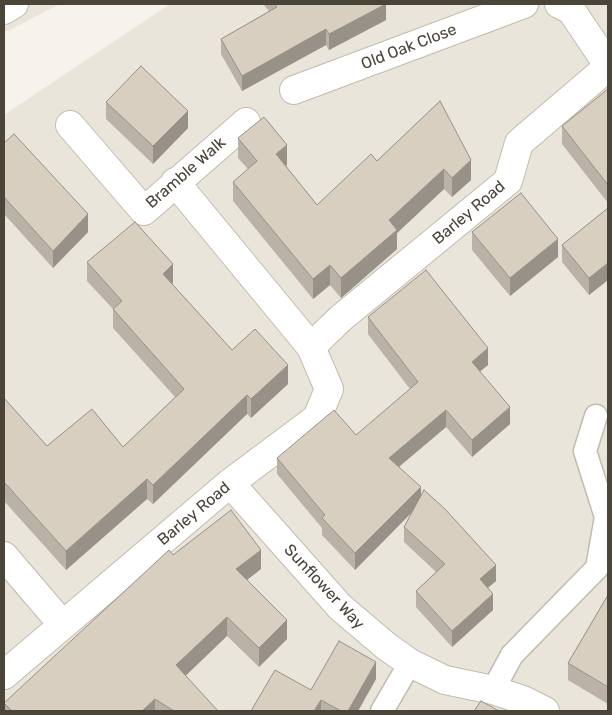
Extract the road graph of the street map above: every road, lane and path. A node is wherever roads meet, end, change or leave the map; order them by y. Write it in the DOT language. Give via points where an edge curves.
graph roads {
  1 [pos="14,4"];
  2 [pos="524,4"];
  3 [pos="559,4"];
  4 [pos="4,10"];
  5 [pos="608,66"];
  6 [pos="294,90"];
  7 [pos="246,122"];
  8 [pos="70,125"];
  9 [pos="175,182"];
  10 [pos="311,347"];
  11 [pos="596,416"];
  12 [pos="230,483"];
  13 [pos="4,556"];
  14 [pos="63,626"];
  15 [pos="410,662"];
  16 [pos="4,675"];
  17 [pos="493,690"];
  18 [pos="382,711"];
  19 [pos="546,711"];
  1 -- 4 [label="street"];
  2 -- 6 [label="street, Old Oak Close"];
  3 -- 5 [label="street" via="571,10"];
  5 -- 10 [label="street, Barley Road" via="519,143 508,181 341,318"];
  7 -- 9 [label="street, Bramble Walk"];
  8 -- 9 [label="street, Bramble Walk" via="144,212"];
  9 -- 10 [label="street, Barley Road"];
  10 -- 12 [label="street, Barley Road" via="329,389 317,418"];
  11 -- 17 [label="lane" via="585,451 606,516 597,568 512,655"];
  12 -- 14 [label="street, Barley Road"];
  12 -- 15 [label="street, Sunflower Way" via="340,607 362,628"];
  13 -- 14 [label="street"];
  14 -- 16 [label="street, Barley Road"];
  15 -- 17 [label="street, Sunflower Way" via="445,680"];
  15 -- 18 [label="lane"];
  17 -- 19 [label="street, Sunflower Way"];
}
